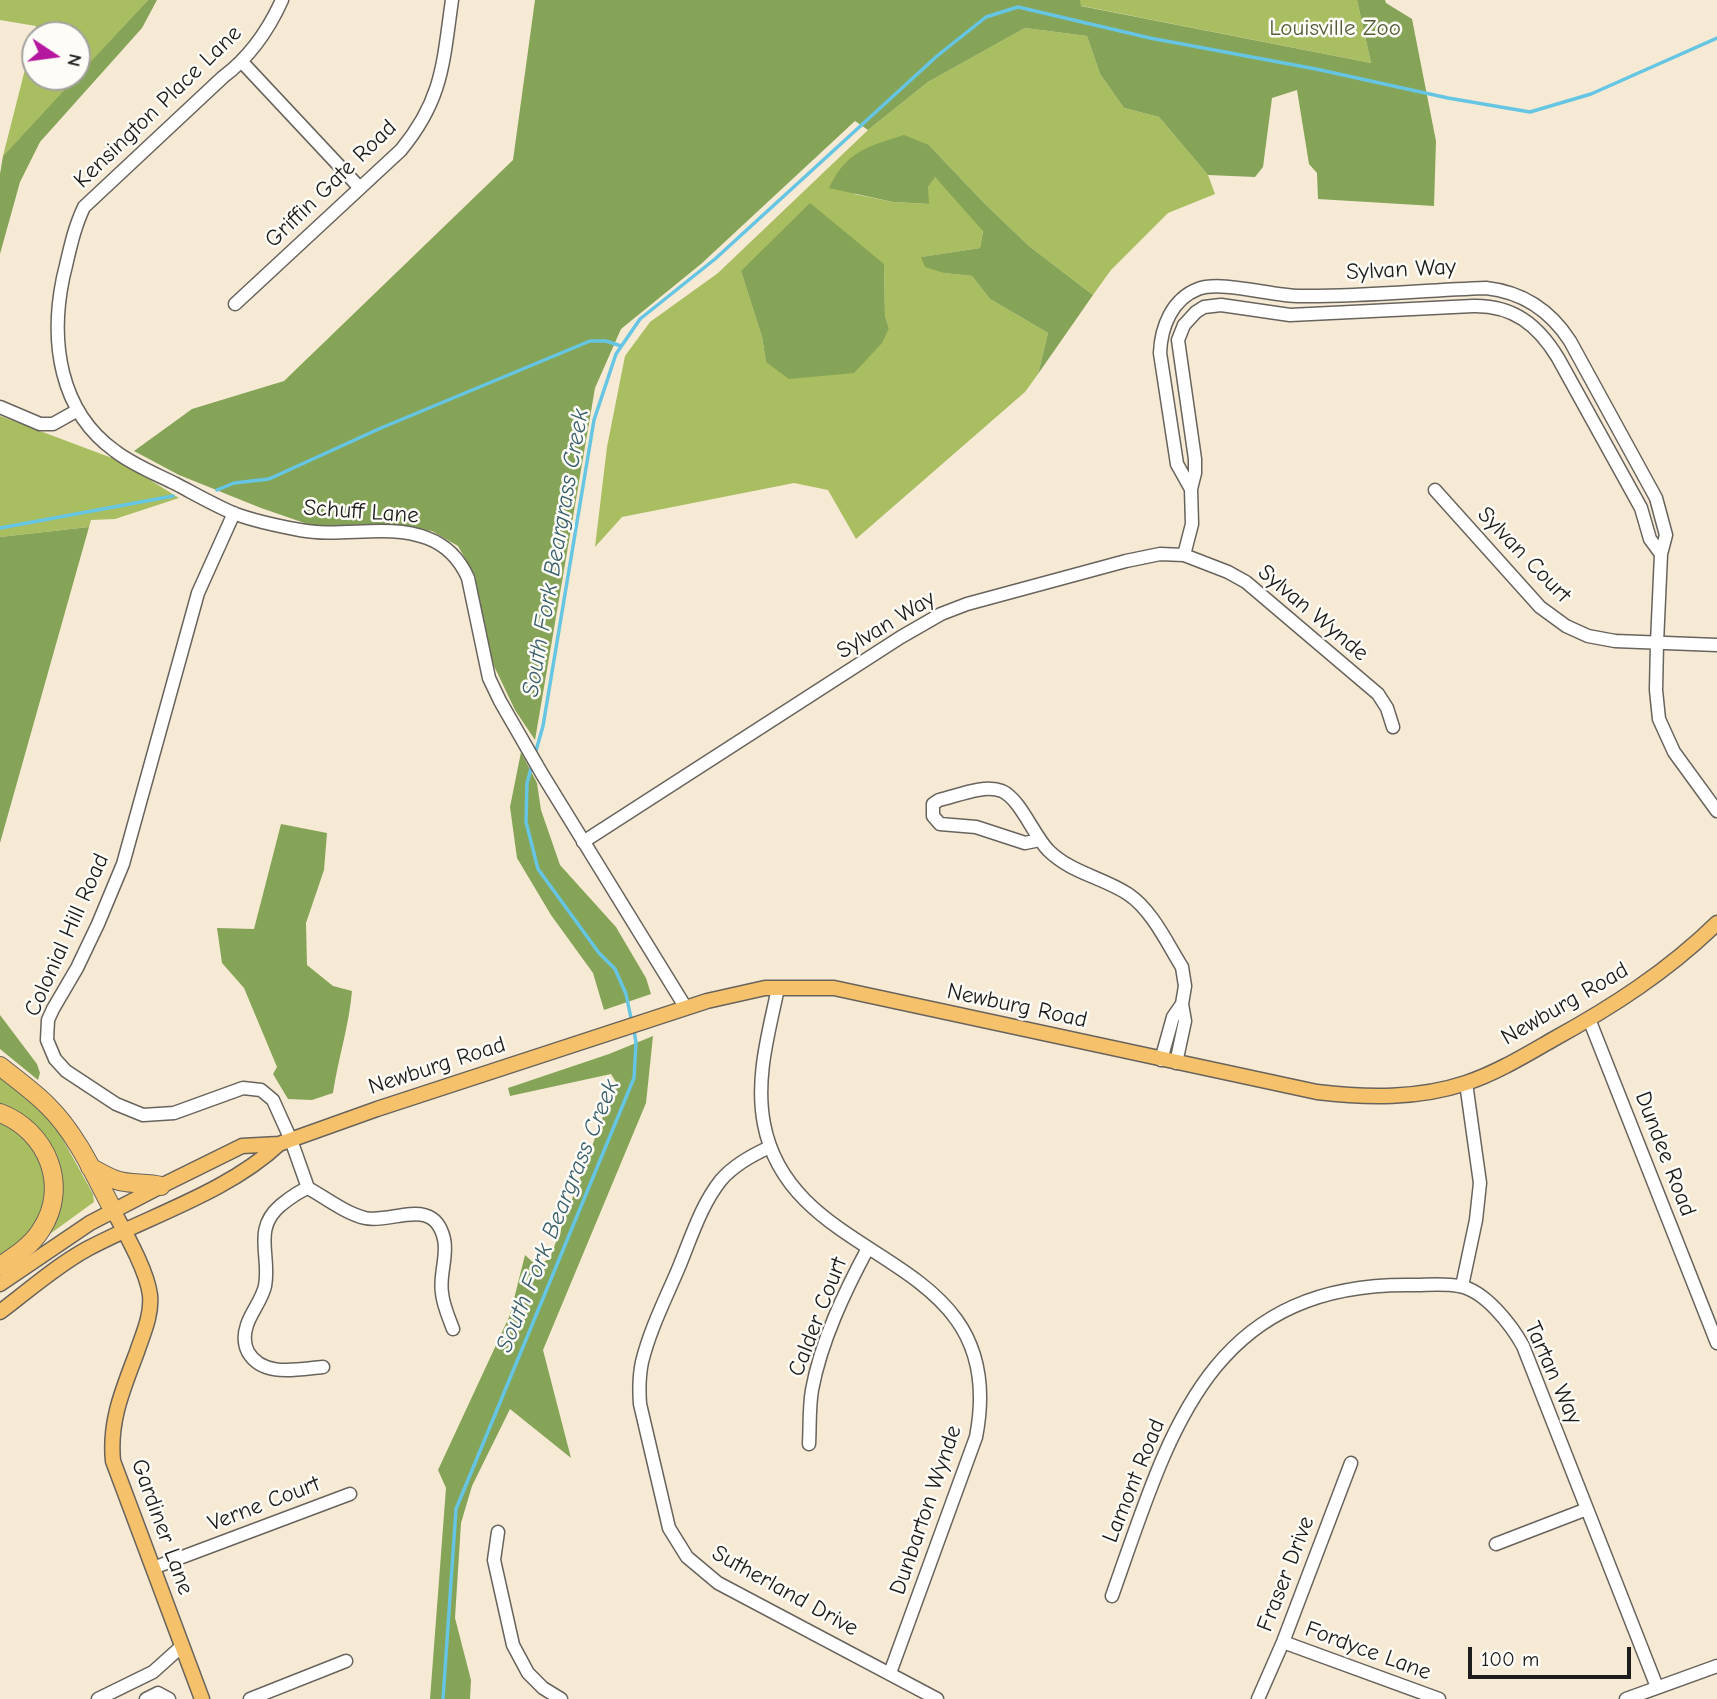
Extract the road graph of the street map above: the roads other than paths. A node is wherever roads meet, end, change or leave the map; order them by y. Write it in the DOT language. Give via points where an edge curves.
graph roads {
  1 [pos="282,0"];
  2 [pos="452,0"];
  3 [pos="242,62"];
  4 [pos="359,187"];
  5 [pos="1239,289"];
  6 [pos="235,303"];
  7 [pos="1236,307"];
  8 [pos="0,407"];
  9 [pos="78,410"];
  10 [pos="1644,478"];
  11 [pos="1628,486"];
  12 [pos="1191,489"];
  13 [pos="1434,490"];
  14 [pos="234,513"];
  15 [pos="1661,554"];
  16 [pos="1184,555"];
  17 [pos="1657,643"];
  18 [pos="1717,645"];
  19 [pos="1393,727"];
  20 [pos="1717,811"];
  21 [pos="1040,839"];
  22 [pos="583,842"];
  23 [pos="1717,923"];
  24 [pos="778,988"];
  25 [pos="686,1008"];
  26 [pos="1590,1019"];
  27 [pos="1168,1061"];
  28 [pos="0,1066"];
  29 [pos="1466,1083"];
  30 [pos="0,1113"];
  31 [pos="285,1142"];
  32 [pos="770,1147"];
  33 [pos="90,1167"];
  34 [pos="161,1186"];
  35 [pos="308,1188"];
  36 [pos="114,1212"];
  37 [pos="125,1232"];
  38 [pos="868,1248"];
  39 [pos="0,1266"];
  40 [pos="0,1284"];
  41 [pos="1462,1286"];
  42 [pos="0,1312"];
  43 [pos="453,1329"];
  44 [pos="1717,1343"];
  45 [pos="323,1367"];
  46 [pos="808,1444"];
  47 [pos="1351,1463"];
  48 [pos="350,1494"];
  49 [pos="1587,1509"];
  50 [pos="498,1532"];
  51 [pos="1496,1544"];
  52 [pos="153,1568"];
  53 [pos="1112,1596"];
  54 [pos="1283,1642"];
  55 [pos="182,1646"];
  56 [pos="346,1661"];
  57 [pos="1717,1665"];
  58 [pos="890,1673"];
  59 [pos="1657,1686"];
  60 [pos="1413,1695"];
  61 [pos="98,1699"];
  62 [pos="146,1699"];
  63 [pos="169,1699"];
  64 [pos="202,1699"];
  65 [pos="250,1699"];
  66 [pos="561,1699"];
  67 [pos="937,1699"];
  68 [pos="1258,1699"];
  69 [pos="1439,1699"];
  70 [pos="1626,1699"];
  1 -- 3 [label="street, Kensington Place Lane"];
  2 -- 4 [label="street, Griffin Gate Road" via="433,100 401,150"];
  3 -- 4 [label="street"];
  3 -- 9 [label="street, Kensington Place Lane" via="91,201 77,222 56,330 60,367"];
  4 -- 6 [label="street, Griffin Gate Road"];
  5 -- 7 [label="street"];
  5 -- 10 [label="street, Sylvan Way" via="1301,296 1486,288 1522,297 1559,324"];
  5 -- 12 [label="street, Sylvan Way" via="1211,286 1189,293 1173,309 1163,330 1160,354 1177,464"];
  7 -- 11 [label="street, Sylvan Way" via="1290,315 1473,306 1514,312 1548,341"];
  7 -- 12 [label="street, Sylvan Way" via="1205,307 1196,312 1178,340 1195,459"];
  8 -- 9 [label="street" via="47,425"];
  9 -- 14 [label="street, Schuff Lane" via="114,451"];
  10 -- 11 [label="street"];
  10 -- 15 [label="street, Sylvan Way" via="1656,498 1666,535"];
  11 -- 15 [label="street, Sylvan Way"];
  12 -- 16 [label="street, Sylvan Way" via="1192,524"];
  13 -- 17 [label="street, Sylvan Court" via="1550,616 1599,638"];
  14 -- 22 [label="street, Schuff Lane" via="320,533 413,534 443,547 464,569 489,678"];
  14 -- 31 [label="street, Colonial Hill Road" via="193,609 122,864 98,924 52,1009 47,1040 66,1071 116,1104 143,1115 174,1113 243,1088 261,1090 273,1100"];
  15 -- 17 [label="street, Sylvan Way"];
  16 -- 19 [label="street, Sylvan Wynde" via="1246,582 1378,694"];
  16 -- 22 [label="street, Sylvan Way" via="1126,561 941,614"];
  17 -- 18 [label="street, Sylvan Court"];
  17 -- 20 [label="street, Sylvan Way" via="1656,690 1663,731"];
  21 -- 21 [label="street" via="1017,804 999,790 933,804 933,816 940,824 976,827 1025,843"];
  21 -- 27 [label="street" via="1060,860 1140,904 1182,967 1185,1021"];
  22 -- 25 [label="street, Schuff Lane"];
  23 -- 26 [label="main road, Newburg Road" via="1655,977"];
  24 -- 25 [label="main road, Newburg Road" via="742,992"];
  24 -- 27 [label="main road, Newburg Road" via="834,988"];
  24 -- 32 [label="street, Dunbarton Wynde" via="760,1091"];
  25 -- 31 [label="main road, Newburg Road"];
  26 -- 29 [label="main road, Newburg Road"];
  26 -- 44 [label="street, Dundee Road"];
  27 -- 29 [label="main road, Newburg Road" via="1317,1092 1364,1097 1402,1096"];
  28 -- 33 [label="highway" via="48,1106"];
  29 -- 41 [label="street" via="1479,1182"];
  30 -- 39 [label="highway" via="22,1124 41,1144 54,1183 51,1208 41,1230"];
  31 -- 34 [label="main road, Newburg Road" via="242,1146"];
  31 -- 35 [label="street"];
  31 -- 37 [label="main road, Newburg Road" via="258,1164"];
  32 -- 38 [label="street, Dunbarton Wynde" via="805,1202"];
  32 -- 58 [label="street, Sutherland Drive" via="729,1172 708,1202 649,1337 640,1373 640,1404 669,1528 687,1557 718,1583"];
  33 -- 34 [label="highway" via="117,1180"];
  33 -- 36 [label="highway"];
  34 -- 36 [label="main road, Newburg Road"];
  35 -- 43 [label="street" via="364,1217 385,1219 418,1213 433,1220 444,1237 442,1293"];
  35 -- 45 [label="street" via="273,1211 265,1225 265,1285 245,1339 250,1355 264,1367"];
  36 -- 37 [label="main road, Gardiner Lane"];
  36 -- 40 [label="main road, Newburg Road" via="90,1223"];
  37 -- 42 [label="main road, Newburg Road" via="86,1250"];
  37 -- 52 [label="main road, Gardiner Lane" via="144,1274 150,1303 116,1409 111,1442 116,1473"];
  38 -- 46 [label="street, Calder Court" via="819,1363"];
  38 -- 58 [label="street, Dunbarton Wynde" via="922,1283 946,1306 969,1344 980,1391 971,1453"];
  41 -- 49 [label="street, Tartan Way" via="1494,1308 1518,1336"];
  41 -- 53 [label="street, Lamont Road" via="1399,1285 1334,1292 1284,1310 1242,1339 1202,1385 1170,1439"];
  47 -- 54 [label="street, Fraser Drive"];
  48 -- 52 [label="street, Verne Court"];
  49 -- 51 [label="street"];
  49 -- 59 [label="street, Tartan Way"];
  50 -- 66 [label="street" via="494,1560 513,1644 528,1673"];
  52 -- 55 [label="main road, Gardiner Lane"];
  54 -- 60 [label="street, Fordyce Lane"];
  54 -- 68 [label="street, Fraser Drive"];
  55 -- 61 [label="street" via="153,1672"];
  55 -- 64 [label="main road, Gardiner Lane"];
  56 -- 65 [label="street"];
  57 -- 59 [label="street"];
  58 -- 67 [label="street, Sutherland Drive"];
  59 -- 70 [label="street"];
  60 -- 69 [label="street, Fordyce Lane"];
  62 -- 63 [label="street" via="159,1693"];
}
